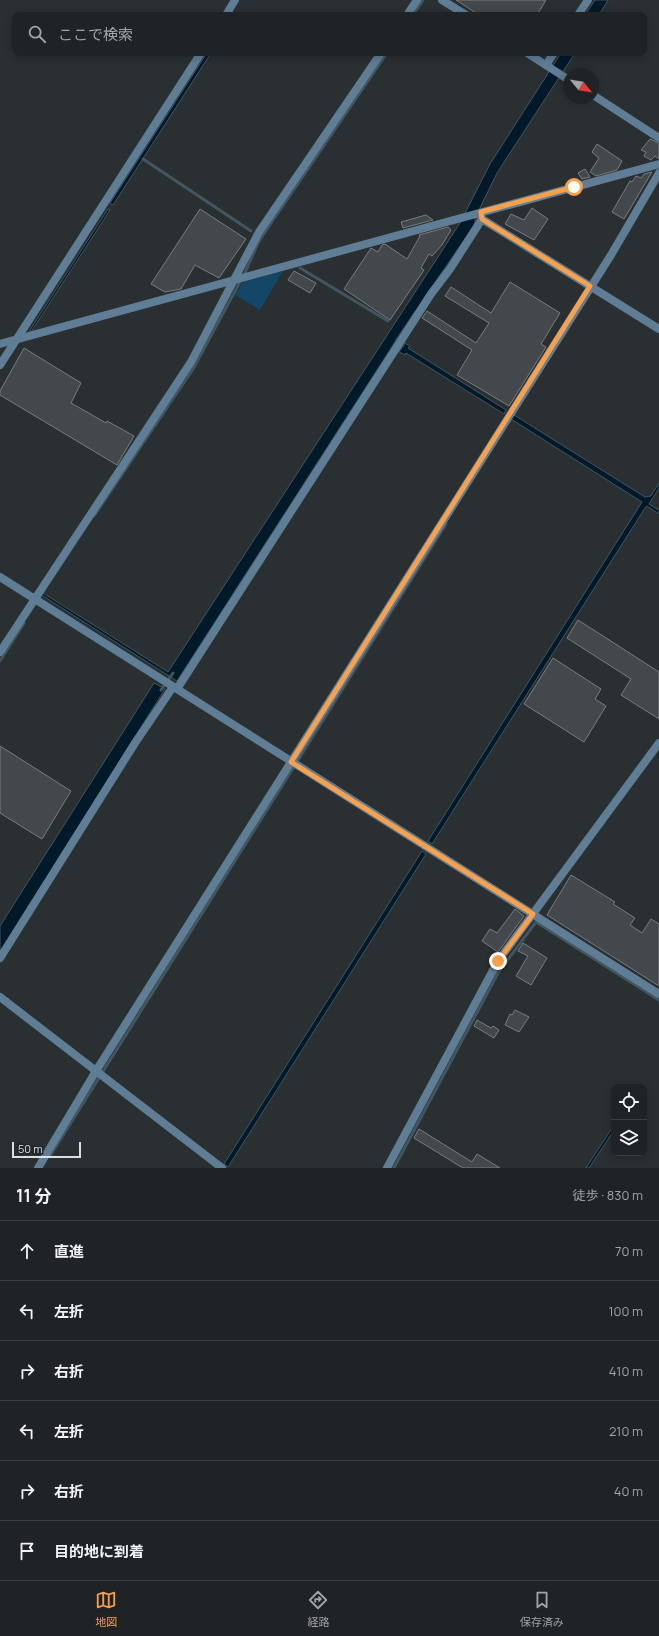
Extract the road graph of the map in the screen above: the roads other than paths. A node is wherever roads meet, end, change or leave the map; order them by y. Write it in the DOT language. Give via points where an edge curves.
graph roads {
  1 [pos="235,0"];
  2 [pos="418,0"];
  3 [pos="442,0"];
  4 [pos="588,0"];
  5 [pos="228,12"];
  6 [pos="409,12"];
  7 [pos="461,12"];
  8 [pos="580,12"];
  9 [pos="199,56"];
  10 [pos="379,56"];
  11 [pos="532,56"];
  12 [pos="552,56"];
  13 [pos="546,65"];
  14 [pos="563,76"];
  15 [pos="599,99"];
  16 [pos="659,138"];
  17 [pos="659,164"];
  18 [pos="659,172"];
  19 [pos="480,214"];
  20 [pos="235,280"];
  21 [pos="590,286"];
  22 [pos="659,330"];
  23 [pos="16,340"];
  24 [pos="0,344"];
  25 [pos="0,365"];
  26 [pos="0,577"];
  27 [pos="34,598"];
  28 [pos="0,652"];
  29 [pos="174,688"];
  30 [pos="659,743"];
  31 [pos="291,762"];
  32 [pos="533,914"];
  33 [pos="0,958"];
  34 [pos="659,994"];
  35 [pos="0,997"];
  36 [pos="96,1071"];
  37 [pos="38,1168"];
  38 [pos="222,1168"];
  39 [pos="387,1168"];
  1 -- 5 [label="street"];
  2 -- 6 [label="street"];
  3 -- 7 [label="street"];
  4 -- 8 [label="street"];
  9 -- 23 [label="street"];
  10 -- 20 [label="street" via="259,232"];
  11 -- 13 [label="street"];
  12 -- 13 [label="street"];
  13 -- 14 [label="street"];
  15 -- 16 [label="street"];
  17 -- 19 [label="street"];
  18 -- 21 [label="street"];
  19 -- 20 [label="street"];
  19 -- 21 [label="street"];
  19 -- 29 [label="street" via="450,269 430,294"];
  20 -- 23 [label="street"];
  20 -- 27 [label="street" via="191,362"];
  21 -- 22 [label="street"];
  21 -- 31 [label="street"];
  23 -- 24 [label="street"];
  23 -- 25 [label="street"];
  26 -- 27 [label="street"];
  27 -- 28 [label="street"];
  27 -- 29 [label="street"];
  29 -- 31 [label="street"];
  29 -- 33 [label="street" via="135,743"];
  30 -- 32 [label="street"];
  31 -- 32 [label="street"];
  31 -- 36 [label="street"];
  32 -- 34 [label="street"];
  32 -- 39 [label="street" via="498,961"];
  35 -- 36 [label="street"];
  36 -- 37 [label="street"];
  36 -- 38 [label="street"];
}
